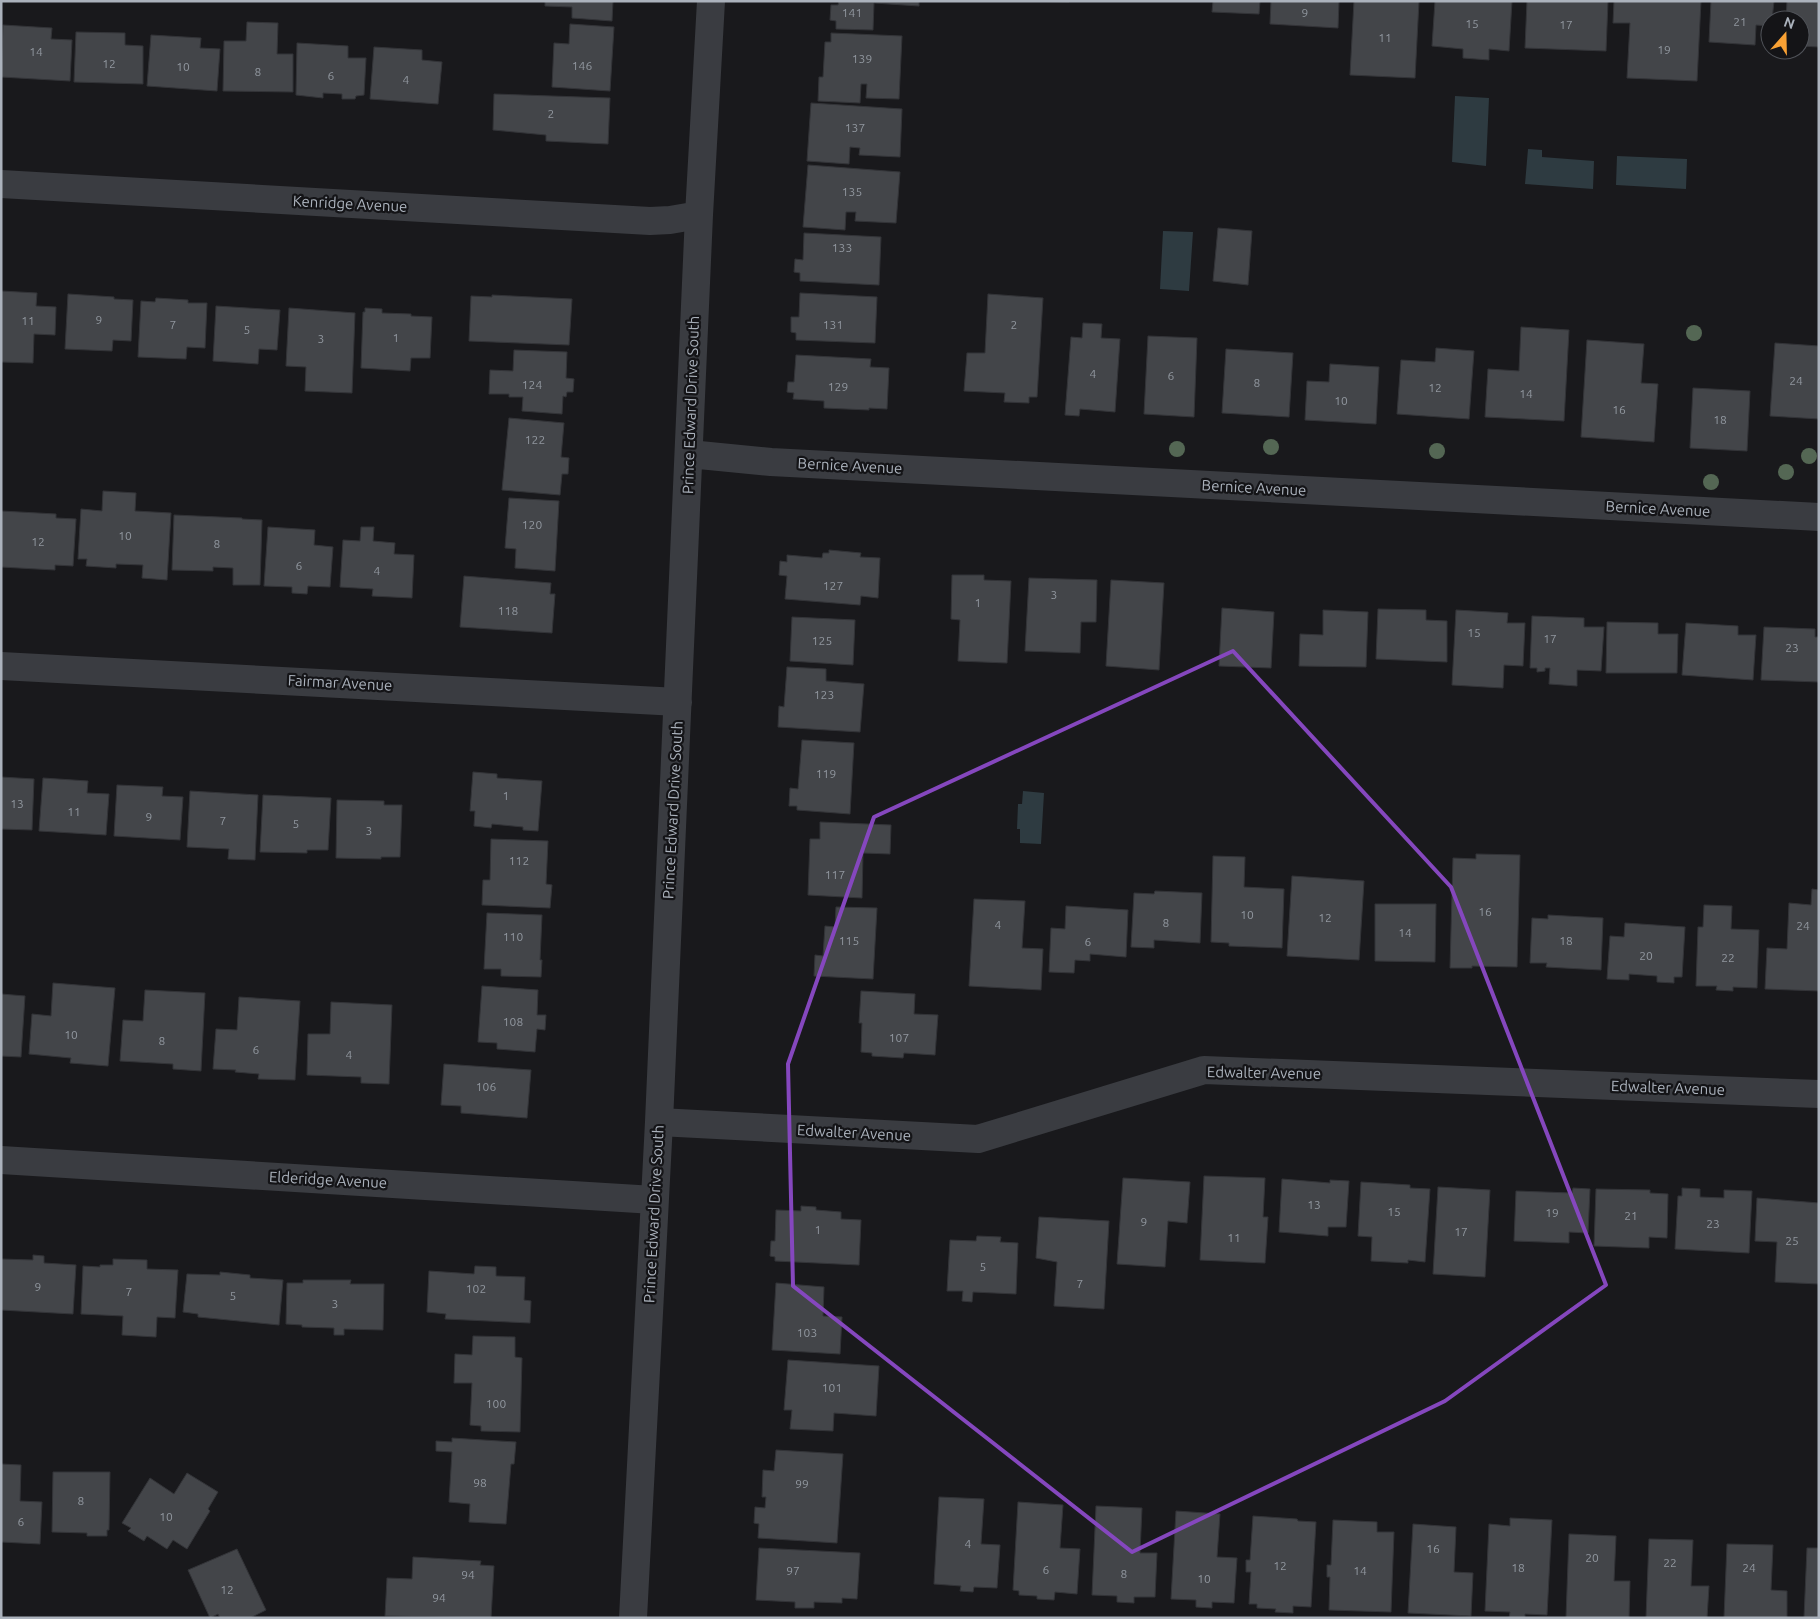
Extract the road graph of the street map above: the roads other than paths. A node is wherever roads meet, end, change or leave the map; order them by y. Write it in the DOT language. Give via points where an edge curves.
graph roads {
  1 [pos="711,1"];
  2 [pos="1,184"];
  3 [pos="699,215"];
  4 [pos="690,454"];
  5 [pos="1819,517"];
  6 [pos="1,666"];
  7 [pos="678,702"];
  8 [pos="1819,1094"];
  9 [pos="659,1122"];
  10 [pos="1,1160"];
  11 [pos="654,1200"];
  12 [pos="633,1618"];
  1 -- 3 [label="street, Prince Edward Drive South"];
  2 -- 3 [label="street, Kenridge Avenue" via="650,221"];
  3 -- 4 [label="street, Prince Edward Drive South"];
  4 -- 5 [label="street, Bernice Avenue" via="781,463"];
  4 -- 7 [label="street, Prince Edward Drive South"];
  6 -- 7 [label="street, Fairmar Avenue"];
  7 -- 9 [label="street, Prince Edward Drive South"];
  8 -- 9 [label="street, Edwalter Avenue" via="1204,1070 978,1139"];
  9 -- 11 [label="street, Prince Edward Drive South"];
  10 -- 11 [label="street, Elderidge Avenue"];
  11 -- 12 [label="street, Prince Edward Drive South"];
}
